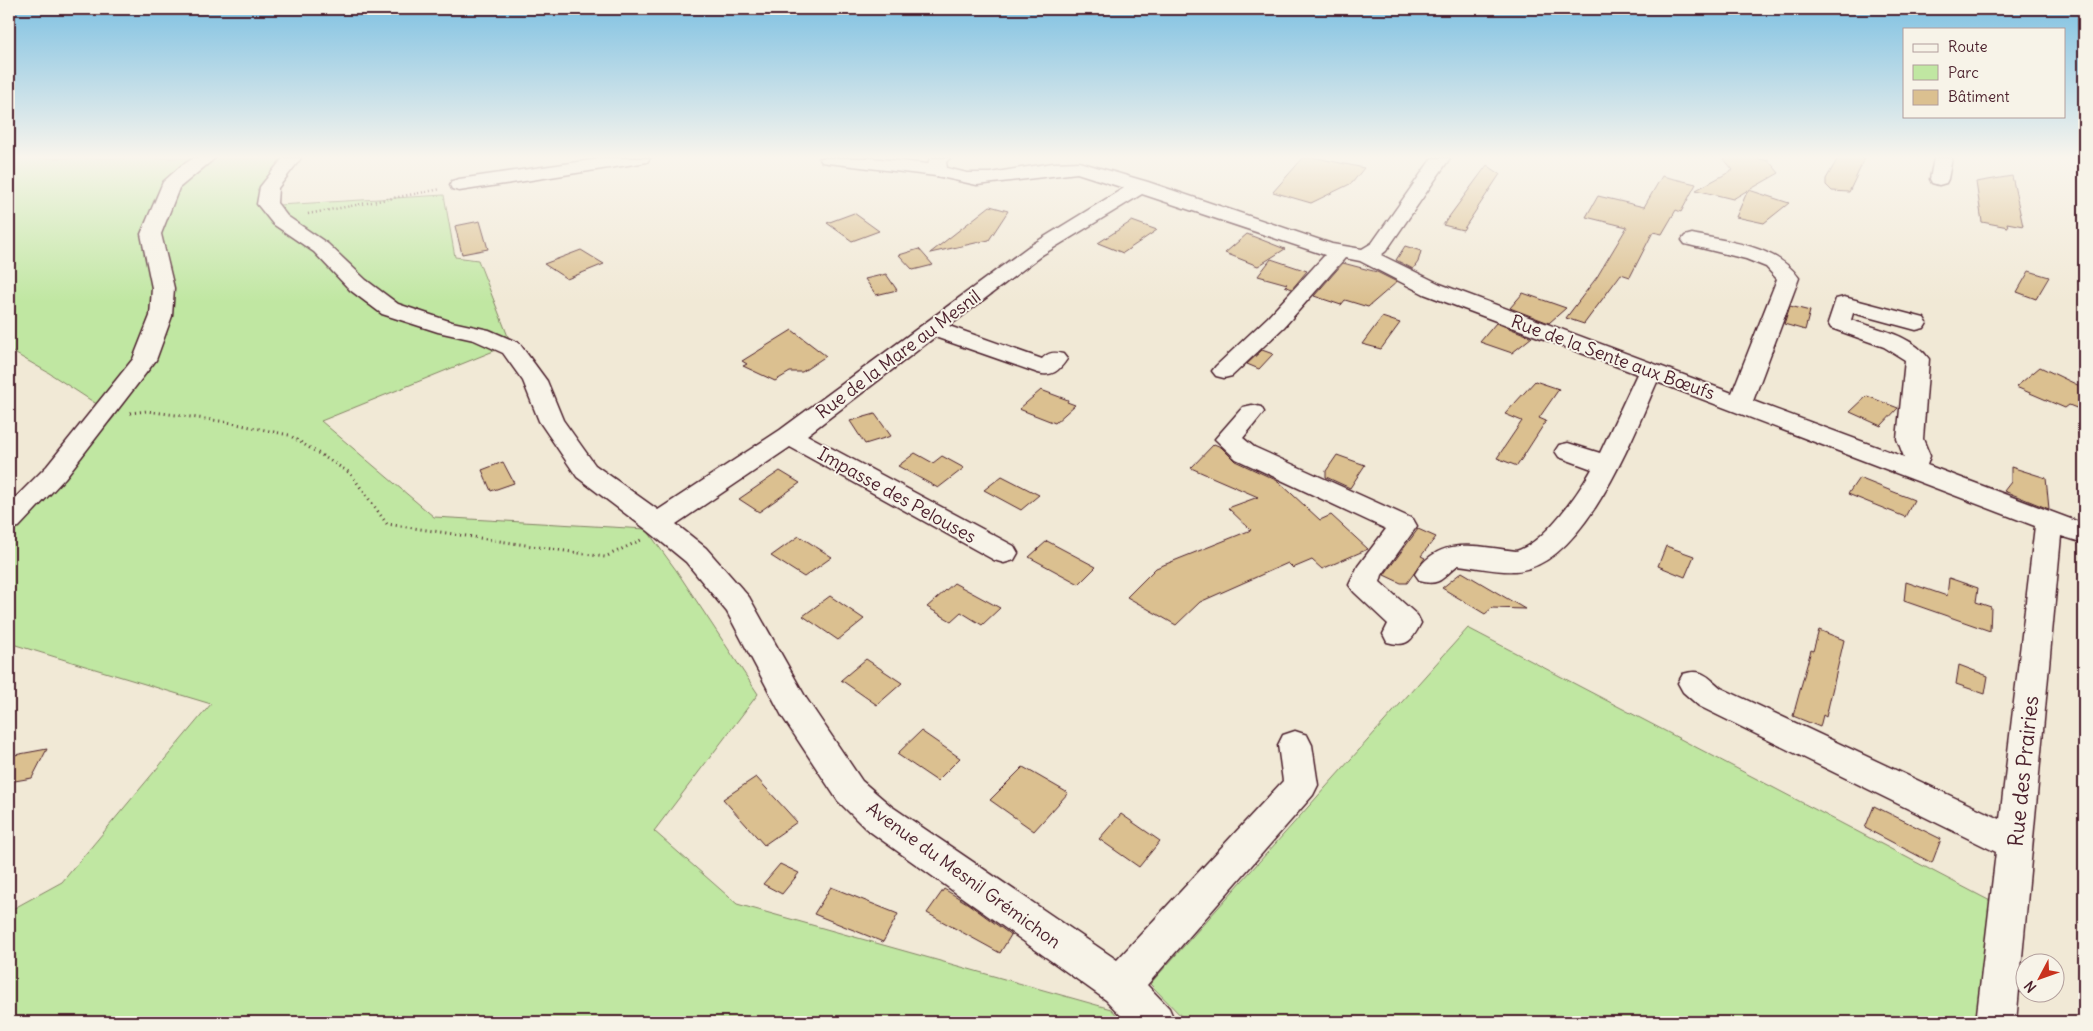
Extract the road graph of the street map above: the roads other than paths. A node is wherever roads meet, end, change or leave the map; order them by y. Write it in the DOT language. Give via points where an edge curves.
graph roads {
  1 [pos="162,206"];
  2 [pos="269,206"];
  3 [pos="1108,206"];
  4 [pos="1201,206"];
  5 [pos="1407,206"];
  6 [pos="1692,240"];
  7 [pos="1339,252"];
  8 [pos="1366,256"];
  9 [pos="1916,323"];
  10 [pos="932,328"];
  11 [pos="1055,359"];
  12 [pos="1224,371"];
  13 [pos="1650,371"];
  14 [pos="1740,404"];
  15 [pos="1252,412"];
  16 [pos="790,436"];
  17 [pos="1568,451"];
  18 [pos="1607,465"];
  19 [pos="1912,468"];
  20 [pos="9,520"];
  21 [pos="2048,521"];
  22 [pos="650,531"];
  23 [pos="2084,534"];
  24 [pos="1004,554"];
  25 [pos="1430,574"];
  26 [pos="1398,634"];
  27 [pos="1694,683"];
  28 [pos="1296,745"];
  29 [pos="2015,844"];
  30 [pos="1120,986"];
  31 [pos="1155,1022"];
  32 [pos="1996,1022"];
  1 -- 20 [label="street" via="152,234 163,288 162,316 144,360 56,472"];
  2 -- 22 [label="street, Avenue du Mesnil Grémichon" via="280,220 321,248 358,285 390,309 446,327 481,334 511,348 535,381 551,421 586,471"];
  3 -- 10 [label="street, Rue de la Mare au Mesnil" via="1035,251"];
  4 -- 7 [label="street, Rue de la Sente aux Bœufs"];
  5 -- 8 [label="street" via="1379,246"];
  6 -- 14 [label="street" via="1754,254 1773,263 1788,278"];
  7 -- 8 [label="street, Rue de la Sente aux Bœufs"];
  7 -- 12 [label="street" via="1276,322"];
  8 -- 13 [label="street, Rue de la Sente aux Bœufs" via="1432,289"];
  9 -- 19 [label="street" via="1844,304 1840,323 1912,352 1917,359 1910,439 1917,456"];
  10 -- 11 [label="street" via="1046,368"];
  10 -- 16 [label="street, Rue de la Mare au Mesnil"];
  13 -- 14 [label="street, Rue de la Sente aux Bœufs"];
  13 -- 18 [label="street"];
  14 -- 19 [label="street, Rue de la Sente aux Bœufs"];
  15 -- 26 [label="street" via="1228,439 1245,453 1403,526 1368,572 1364,585 1406,623"];
  16 -- 22 [label="street, Rue de la Mare au Mesnil"];
  16 -- 24 [label="street, Impasse des Pelouses"];
  17 -- 18 [label="street"];
  18 -- 25 [label="street" via="1581,510 1534,556 1516,561 1458,555 1448,558"];
  19 -- 21 [label="street, Rue de la Sente aux Bœufs"];
  21 -- 23 [label="street, Rue de la Sente aux Bœufs"];
  21 -- 29 [label="street, Rue des Prairies"];
  22 -- 30 [label="street, Avenue du Mesnil Grémichon" via="696,555 738,605 794,707 850,791 878,817"];
  27 -- 29 [label="street" via="1710,697"];
  28 -- 30 [label="street" via="1301,785"];
  29 -- 32 [label="street, Rue des Prairies"];
  30 -- 31 [label="street, Avenue du Mesnil Grémichon"];
}
